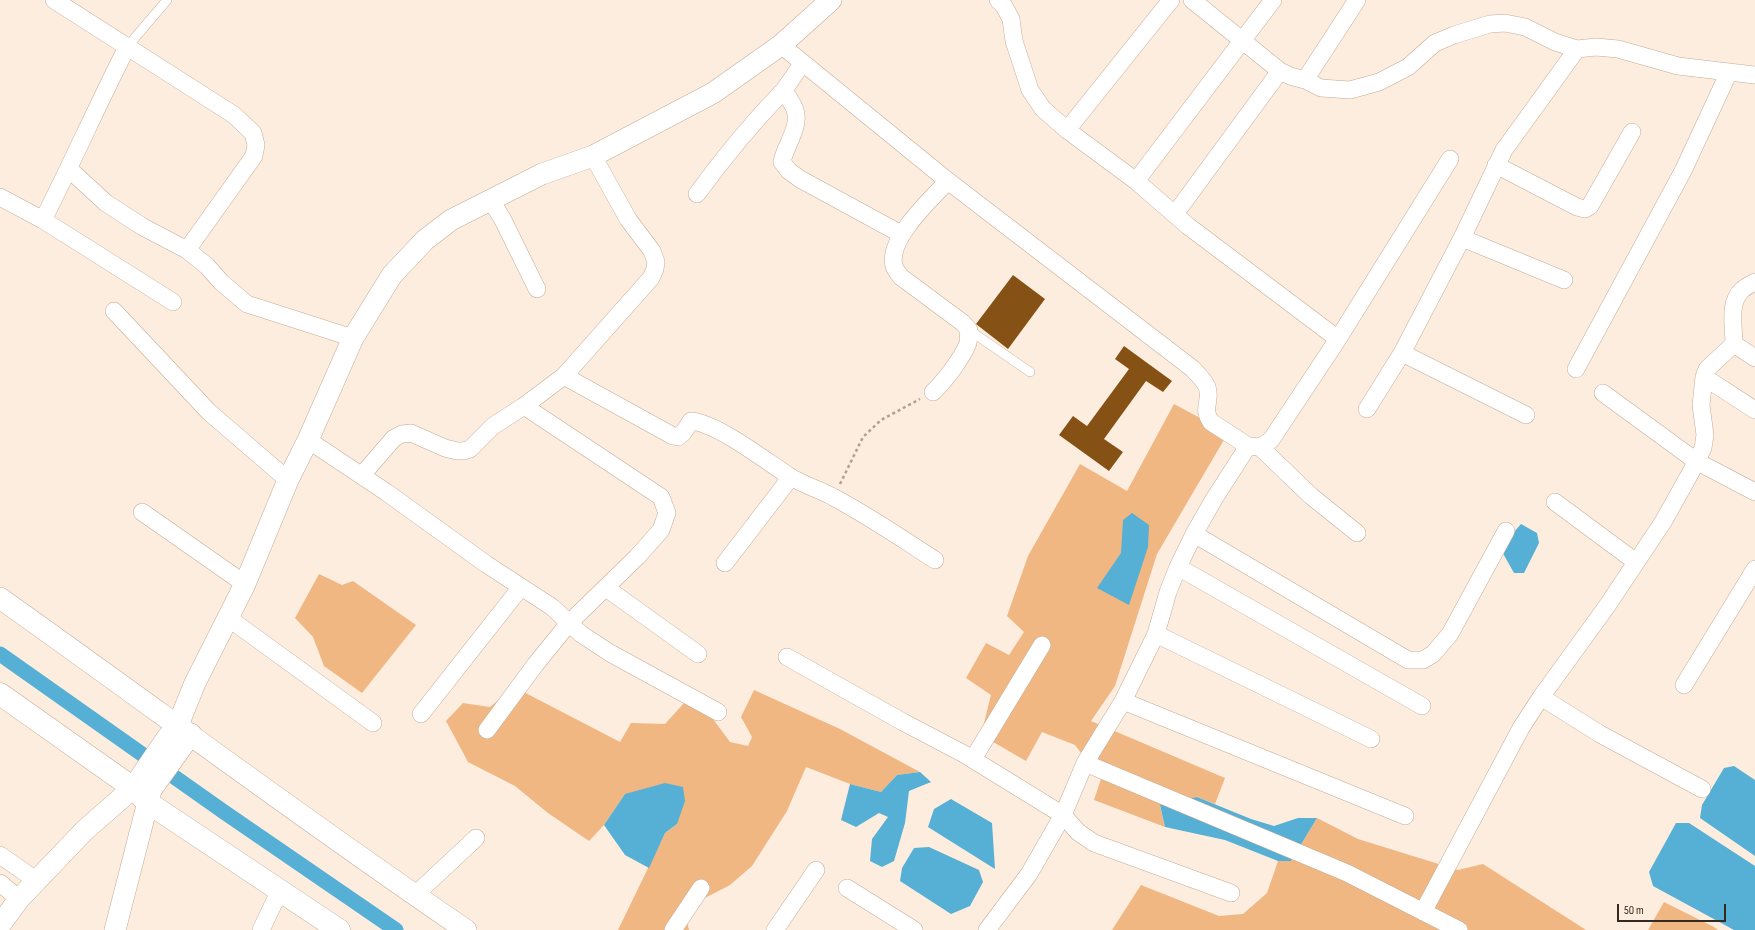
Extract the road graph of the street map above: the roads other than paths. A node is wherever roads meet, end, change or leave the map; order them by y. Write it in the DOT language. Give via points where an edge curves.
graph roads {
  1 [pos="54,0"];
  2 [pos="167,0"];
  3 [pos="998,0"];
  4 [pos="1171,0"];
  5 [pos="1192,0"];
  6 [pos="1273,0"];
  7 [pos="1357,0"];
  8 [pos="822,4"];
  9 [pos="1242,42"];
  10 [pos="781,45"];
  11 [pos="127,47"];
  12 [pos="1577,49"];
  13 [pos="802,64"];
  14 [pos="1280,71"];
  15 [pos="1729,72"];
  16 [pos="1755,75"];
  17 [pos="1305,80"];
  18 [pos="784,90"];
  19 [pos="1067,130"];
  20 [pos="1632,132"];
  21 [pos="593,156"];
  22 [pos="1450,159"];
  23 [pos="1496,165"];
  24 [pos="69,169"];
  25 [pos="948,181"];
  26 [pos="1136,181"];
  27 [pos="697,194"];
  28 [pos="0,197"];
  29 [pos="490,199"];
  30 [pos="1175,214"];
  31 [pos="43,220"];
  32 [pos="901,234"];
  33 [pos="1462,238"];
  34 [pos="187,250"];
  35 [pos="1564,280"];
  36 [pos="1755,282"];
  37 [pos="537,288"];
  38 [pos="174,302"];
  39 [pos="114,311"];
  40 [pos="969,330"];
  41 [pos="353,338"];
  42 [pos="1338,339"];
  43 [pos="1734,344"];
  44 [pos="1402,353"];
  45 [pos="1755,358"];
  46 [pos="1576,369"];
  47 [pos="1030,372"];
  48 [pos="564,376"];
  49 [pos="1704,377"];
  50 [pos="933,392"];
  51 [pos="1603,393"];
  52 [pos="524,406"];
  53 [pos="1367,409"];
  54 [pos="1755,410"];
  55 [pos="1526,415"];
  56 [pos="308,440"];
  57 [pos="1254,446"];
  58 [pos="1696,461"];
  59 [pos="362,475"];
  60 [pos="791,477"];
  61 [pos="288,480"];
  62 [pos="1755,492"];
  63 [pos="1555,502"];
  64 [pos="142,512"];
  65 [pos="1506,531"];
  66 [pos="1357,533"];
  67 [pos="1194,534"];
  68 [pos="935,560"];
  69 [pos="1636,562"];
  70 [pos="725,563"];
  71 [pos="1178,567"];
  72 [pos="1755,569"];
  73 [pos="245,584"];
  74 [pos="521,587"];
  75 [pos="606,588"];
  76 [pos="0,598"];
  77 [pos="227,617"];
  78 [pos="569,623"];
  79 [pos="1156,634"];
  80 [pos="1042,645"];
  81 [pos="698,654"];
  82 [pos="787,657"];
  83 [pos="1684,685"];
  84 [pos="0,694"];
  85 [pos="1541,697"];
  86 [pos="1123,701"];
  87 [pos="1422,706"];
  88 [pos="718,712"];
  89 [pos="421,714"];
  90 [pos="373,724"];
  91 [pos="487,730"];
  92 [pos="179,737"];
  93 [pos="1371,739"];
  94 [pos="973,759"];
  95 [pos="1085,763"];
  96 [pos="1702,789"];
  97 [pos="140,795"];
  98 [pos="1062,815"];
  99 [pos="1405,816"];
  100 [pos="476,838"];
  101 [pos="0,855"];
  102 [pos="816,870"];
  103 [pos="37,881"];
  104 [pos="0,884"];
  105 [pos="701,888"];
  106 [pos="847,888"];
  107 [pos="280,890"];
  108 [pos="1231,893"];
  109 [pos="415,895"];
  110 [pos="19,899"];
  111 [pos="1423,912"];
  112 [pos="0,925"];
  113 [pos="115,930"];
  114 [pos="261,930"];
  115 [pos="340,930"];
  116 [pos="466,930"];
  117 [pos="673,930"];
  118 [pos="775,930"];
  119 [pos="914,930"];
  120 [pos="987,930"];
  121 [pos="1459,930"];
  1 -- 11 [label="street"];
  2 -- 11 [label="lane"];
  3 -- 19 [label="street" via="1011,19 1014,41 1030,90 1043,109"];
  4 -- 19 [label="street"];
  5 -- 9 [label="street"];
  6 -- 9 [label="street"];
  7 -- 17 [label="street"];
  8 -- 10 [label="street"];
  9 -- 14 [label="street"];
  9 -- 26 [label="street"];
  10 -- 13 [label="street"];
  10 -- 21 [label="street" via="712,93"];
  11 -- 24 [label="street"];
  11 -- 34 [label="street" via="234,115 253,133 256,145 254,156"];
  12 -- 15 [label="street" via="1618,49 1678,66"];
  12 -- 17 [label="street" via="1524,27 1505,23 1490,24 1435,43 1408,67 1379,82 1350,90 1336,90 1321,88"];
  12 -- 23 [label="street" via="1504,150"];
  13 -- 18 [label="street"];
  13 -- 25 [label="street"];
  14 -- 17 [label="street"];
  14 -- 30 [label="street"];
  15 -- 16 [label="street"];
  15 -- 46 [label="street" via="1683,171"];
  18 -- 27 [label="street" via="724,156"];
  18 -- 32 [label="street" via="795,110 796,123 782,162 789,171 800,180"];
  19 -- 26 [label="street"];
  20 -- 23 [label="street" via="1590,206 1585,208 1578,207"];
  21 -- 29 [label="street" via="542,174"];
  21 -- 48 [label="street" via="628,219 652,251 656,262 651,278"];
  22 -- 42 [label="street"];
  23 -- 33 [label="street"];
  24 -- 31 [label="street"];
  24 -- 34 [label="street" via="106,203 143,227"];
  25 -- 32 [label="street"];
  25 -- 57 [label="street" via="1193,369 1207,386 1209,396 1205,409 1211,422"];
  26 -- 30 [label="street"];
  28 -- 31 [label="street"];
  29 -- 37 [label="street"];
  29 -- 41 [label="street" via="451,220 425,240 392,275"];
  30 -- 42 [label="street"];
  31 -- 38 [label="street"];
  32 -- 40 [label="street" via="894,266 901,277"];
  33 -- 35 [label="street"];
  33 -- 44 [label="street"];
  34 -- 41 [label="street" via="247,304"];
  36 -- 43 [label="street" via="1742,290 1735,300"];
  39 -- 61 [label="street" via="209,412"];
  40 -- 47 [label="lane"];
  40 -- 50 [label="street" via="968,342 963,353 941,385"];
  41 -- 56 [label="street"];
  42 -- 57 [label="street" via="1272,440"];
  43 -- 45 [label="street"];
  43 -- 49 [label="street" via="1707,369"];
  44 -- 53 [label="street"];
  44 -- 55 [label="street"];
  48 -- 52 [label="street"];
  48 -- 60 [label="street" via="673,436 678,437 683,433 691,421 704,424"];
  49 -- 54 [label="street"];
  49 -- 58 [label="street" via="1701,406 1705,435 1703,448"];
  51 -- 58 [label="street"];
  52 -- 59 [label="street" via="493,426 470,449 463,451 445,448 411,433 402,434 394,438"];
  52 -- 75 [label="street" via="661,497 667,513 661,530"];
  56 -- 59 [label="street"];
  56 -- 61 [label="street"];
  57 -- 66 [label="street"];
  57 -- 67 [label="street" via="1214,499"];
  58 -- 62 [label="street"];
  58 -- 69 [label="street" via="1663,522"];
  59 -- 74 [label="street"];
  60 -- 68 [label="street" via="865,515"];
  60 -- 70 [label="street"];
  61 -- 73 [label="street"];
  63 -- 69 [label="street"];
  64 -- 73 [label="street"];
  65 -- 67 [label="street" via="1450,634 1433,654 1423,660 1408,660"];
  67 -- 71 [label="street"];
  69 -- 85 [label="street"];
  71 -- 79 [label="street"];
  71 -- 87 [label="street"];
  72 -- 83 [label="street"];
  73 -- 77 [label="street"];
  74 -- 78 [label="street" via="552,607"];
  74 -- 89 [label="street"];
  75 -- 78 [label="street"];
  75 -- 81 [label="street"];
  76 -- 92 [label="street"];
  77 -- 90 [label="street"];
  77 -- 92 [label="street" via="195,683"];
  78 -- 88 [label="street" via="610,653"];
  78 -- 91 [label="street"];
  79 -- 86 [label="street"];
  79 -- 93 [label="street"];
  80 -- 94 [label="street"];
  82 -- 94 [label="street"];
  84 -- 97 [label="main road"];
  85 -- 96 [label="street" via="1600,734"];
  85 -- 111 [label="street" via="1521,728"];
  86 -- 95 [label="street"];
  86 -- 99 [label="street"];
  92 -- 97 [label="street"];
  92 -- 109 [label="street" via="281,802"];
  94 -- 98 [label="street"];
  95 -- 98 [label="street"];
  95 -- 111 [label="street" via="1347,873"];
  97 -- 103 [label="street" via="85,830"];
  97 -- 107 [label="main road"];
  97 -- 113 [label="street"];
  98 -- 108 [label="street" via="1078,832 1094,843"];
  98 -- 120 [label="street" via="1029,874"];
  100 -- 109 [label="street"];
  101 -- 103 [label="street"];
  102 -- 118 [label="street"];
  103 -- 110 [label="street"];
  104 -- 110 [label="street"];
  105 -- 117 [label="street"];
  106 -- 119 [label="street"];
  107 -- 114 [label="street"];
  107 -- 115 [label="main road"];
  109 -- 116 [label="street"];
  110 -- 112 [label="street"];
  111 -- 121 [label="street"];
}
